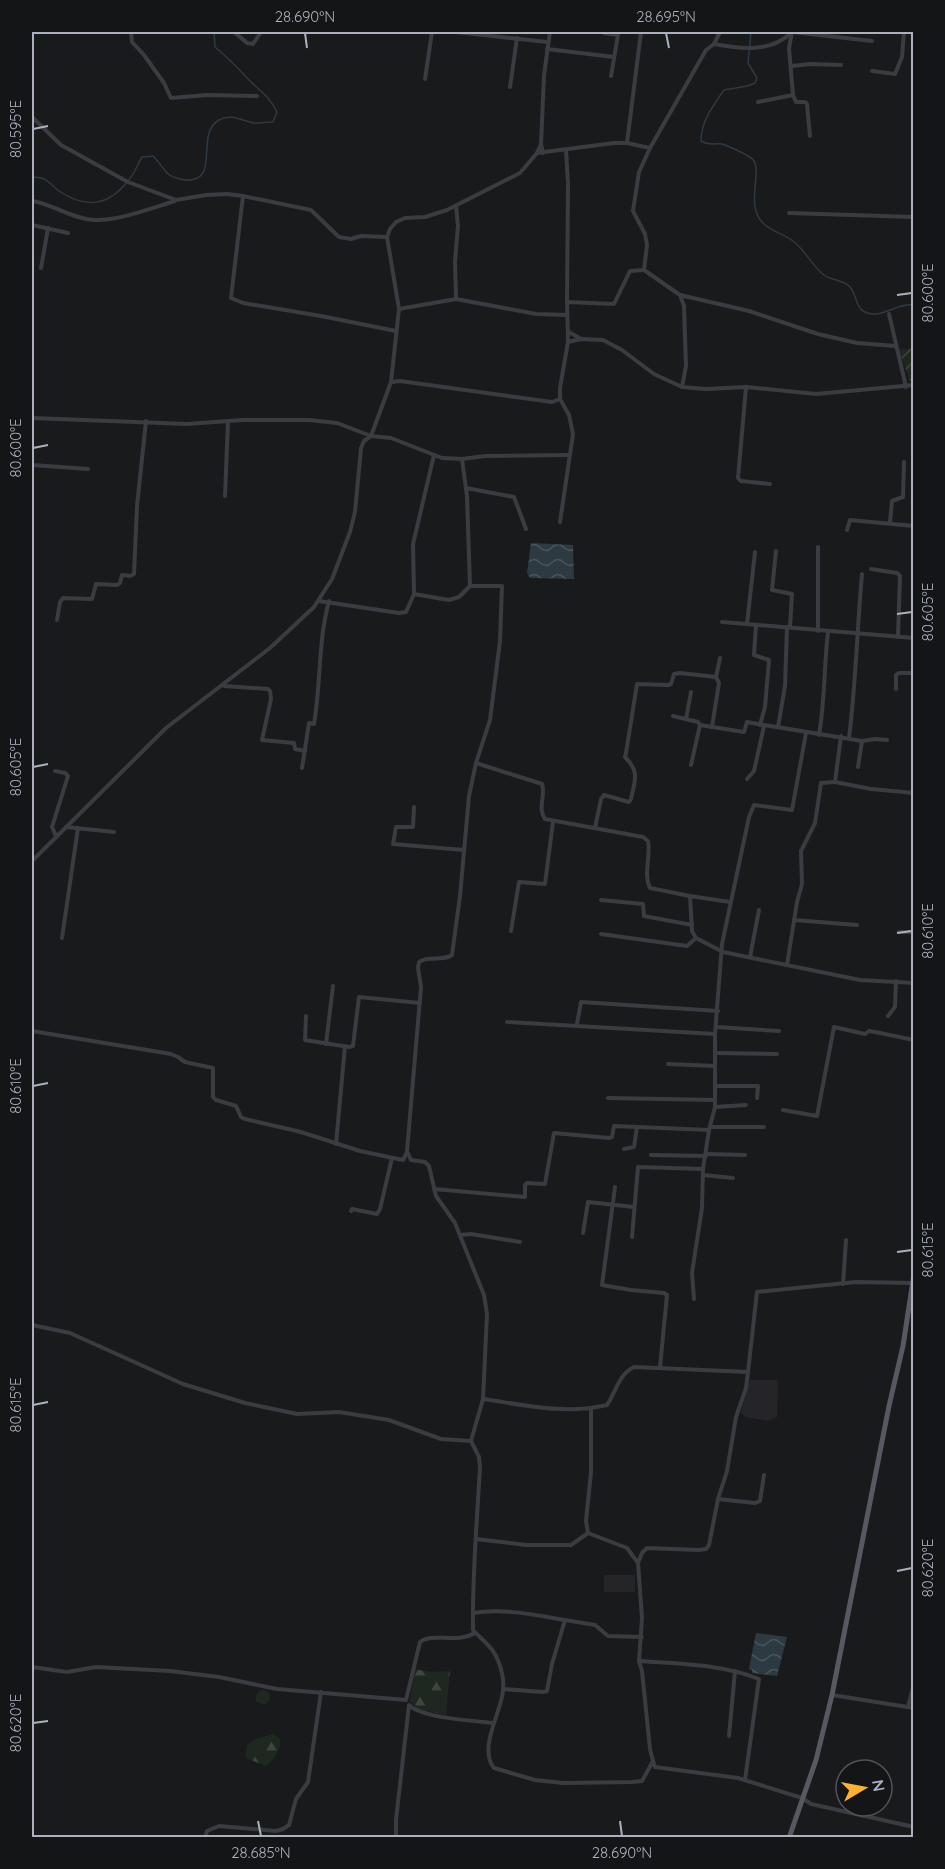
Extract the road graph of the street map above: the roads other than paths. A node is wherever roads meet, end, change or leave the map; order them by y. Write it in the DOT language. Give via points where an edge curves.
graph roads {
  1 [pos="131,32"];
  2 [pos="234,32"];
  3 [pos="261,32"];
  4 [pos="432,32"];
  5 [pos="456,32"];
  6 [pos="550,32"];
  7 [pos="641,32"];
  8 [pos="720,32"];
  9 [pos="792,32"];
  10 [pos="904,32"];
  11 [pos="604,33"];
  12 [pos="618,33"];
  13 [pos="517,38"];
  14 [pos="872,41"];
  15 [pos="547,42"];
  16 [pos="714,44"];
  17 [pos="547,49"];
  18 [pos="614,57"];
  19 [pos="841,65"];
  20 [pos="791,66"];
  21 [pos="872,71"];
  22 [pos="611,76"];
  23 [pos="425,79"];
  24 [pos="510,87"];
  25 [pos="794,95"];
  26 [pos="257,96"];
  27 [pos="758,102"];
  28 [pos="32,117"];
  29 [pos="810,136"];
  30 [pos="627,143"];
  31 [pos="541,144"];
  32 [pos="650,148"];
  33 [pos="566,150"];
  34 [pos="537,153"];
  35 [pos="543,153"];
  36 [pos="243,196"];
  37 [pos="32,201"];
  38 [pos="176,201"];
  39 [pos="456,206"];
  40 [pos="789,213"];
  41 [pos="914,217"];
  42 [pos="32,225"];
  43 [pos="48,228"];
  44 [pos="68,233"];
  45 [pos="387,237"];
  46 [pos="41,268"];
  47 [pos="644,270"];
  48 [pos="680,295"];
  49 [pos="456,299"];
  50 [pos="567,302"];
  51 [pos="399,309"];
  52 [pos="889,314"];
  53 [pos="567,315"];
  54 [pos="396,332"];
  55 [pos="569,332"];
  56 [pos="581,339"];
  57 [pos="568,342"];
  58 [pos="896,346"];
  59 [pos="391,382"];
  60 [pos="914,385"];
  61 [pos="682,387"];
  62 [pos="746,387"];
  63 [pos="906,387"];
  64 [pos="560,399"];
  65 [pos="32,417"];
  66 [pos="146,421"];
  67 [pos="228,421"];
  68 [pos="371,436"];
  69 [pos="434,455"];
  70 [pos="569,455"];
  71 [pos="462,459"];
  72 [pos="904,462"];
  73 [pos="32,465"];
  74 [pos="88,469"];
  75 [pos="770,484"];
  76 [pos="466,488"];
  77 [pos="225,496"];
  78 [pos="560,522"];
  79 [pos="890,522"];
  80 [pos="914,526"];
  81 [pos="526,529"];
  82 [pos="847,530"];
  83 [pos="818,547"];
  84 [pos="776,551"];
  85 [pos="756,552"];
  86 [pos="871,569"];
  87 [pos="861,574"];
  88 [pos="470,586"];
  89 [pos="414,594"];
  90 [pos="318,601"];
  91 [pos="329,601"];
  92 [pos="57,620"];
  93 [pos="722,622"];
  94 [pos="747,624"];
  95 [pos="756,625"];
  96 [pos="788,627"];
  97 [pos="818,631"];
  98 [pos="828,632"];
  99 [pos="856,634"];
  100 [pos="898,637"];
  101 [pos="914,638"];
  102 [pos="720,658"];
  103 [pos="914,673"];
  104 [pos="716,677"];
  105 [pos="223,686"];
  106 [pos="896,689"];
  107 [pos="691,692"];
  108 [pos="673,716"];
  109 [pos="686,719"];
  110 [pos="700,725"];
  111 [pos="762,725"];
  112 [pos="712,727"];
  113 [pos="778,727"];
  114 [pos="806,733"];
  115 [pos="819,735"];
  116 [pos="841,736"];
  117 [pos="849,738"];
  118 [pos="887,740"];
  119 [pos="861,741"];
  120 [pos="305,751"];
  121 [pos="476,763"];
  122 [pos="691,765"];
  123 [pos="858,767"];
  124 [pos="302,768"];
  125 [pos="55,771"];
  126 [pos="747,779"];
  127 [pos="835,782"];
  128 [pos="914,793"];
  129 [pos="414,807"];
  130 [pos="553,822"];
  131 [pos="65,826"];
  132 [pos="78,828"];
  133 [pos="595,828"];
  134 [pos="114,832"];
  135 [pos="56,836"];
  136 [pos="464,850"];
  137 [pos="32,861"];
  138 [pos="690,896"];
  139 [pos="601,900"];
  140 [pos="730,902"];
  141 [pos="759,910"];
  142 [pos="794,920"];
  143 [pos="692,925"];
  144 [pos="857,926"];
  145 [pos="511,931"];
  146 [pos="899,932"];
  147 [pos="914,932"];
  148 [pos="601,934"];
  149 [pos="62,938"];
  150 [pos="696,938"];
  151 [pos="723,952"];
  152 [pos="750,957"];
  153 [pos="787,965"];
  154 [pos="896,981"];
  155 [pos="914,982"];
  156 [pos="333,986"];
  157 [pos="420,1003"];
  158 [pos="718,1011"];
  159 [pos="306,1016"];
  160 [pos="888,1016"];
  161 [pos="507,1022"];
  162 [pos="577,1024"];
  163 [pos="716,1027"];
  164 [pos="779,1031"];
  165 [pos="32,1032"];
  166 [pos="715,1034"];
  167 [pos="914,1040"];
  168 [pos="326,1044"];
  169 [pos="345,1046"];
  170 [pos="715,1053"];
  171 [pos="777,1054"];
  172 [pos="668,1064"];
  173 [pos="715,1066"];
  174 [pos="716,1086"];
  175 [pos="608,1098"];
  176 [pos="757,1098"];
  177 [pos="715,1100"];
  178 [pos="746,1105"];
  179 [pos="716,1107"];
  180 [pos="783,1110"];
  181 [pos="637,1127"];
  182 [pos="764,1127"];
  183 [pos="709,1128"];
  184 [pos="336,1144"];
  185 [pos="624,1149"];
  186 [pos="406,1150"];
  187 [pos="651,1155"];
  188 [pos="706,1155"];
  189 [pos="745,1155"];
  190 [pos="392,1158"];
  191 [pos="703,1169"];
  192 [pos="703,1175"];
  193 [pos="733,1178"];
  194 [pos="615,1188"];
  195 [pos="434,1189"];
  196 [pos="613,1204"];
  197 [pos="634,1207"];
  198 [pos="351,1211"];
  199 [pos="583,1233"];
  200 [pos="460,1235"];
  201 [pos="632,1237"];
  202 [pos="846,1240"];
  203 [pos="520,1242"];
  204 [pos="914,1274"];
  205 [pos="912,1283"];
  206 [pos="843,1284"];
  207 [pos="694,1299"];
  208 [pos="32,1324"];
  209 [pos="660,1367"];
  210 [pos="748,1372"];
  211 [pos="483,1399"];
  212 [pos="591,1409"];
  213 [pos="471,1441"];
  214 [pos="764,1475"];
  215 [pos="718,1499"];
  216 [pos="588,1533"];
  217 [pos="476,1539"];
  218 [pos="638,1563"];
  219 [pos="473,1614"];
  220 [pos="565,1620"];
  221 [pos="475,1633"];
  222 [pos="642,1637"];
  223 [pos="639,1660"];
  224 [pos="32,1667"];
  225 [pos="735,1671"];
  226 [pos="913,1686"];
  227 [pos="503,1689"];
  228 [pos="321,1692"];
  229 [pos="832,1695"];
  230 [pos="406,1700"];
  231 [pos="409,1705"];
  232 [pos="908,1707"];
  233 [pos="914,1708"];
  234 [pos="494,1723"];
  235 [pos="729,1736"];
  236 [pos="653,1761"];
  237 [pos="745,1780"];
  238 [pos="802,1798"];
  239 [pos="914,1827"];
  240 [pos="205,1838"];
  241 [pos="396,1838"];
  242 [pos="789,1838"];
  1 -- 26 [label="street" via="132,42 171,98"];
  2 -- 3 [label="street" via="253,44"];
  4 -- 23 [label="street"];
  5 -- 13 [label="street"];
  6 -- 15 [label="street"];
  7 -- 30 [label="street"];
  8 -- 16 [label="street"];
  9 -- 14 [label="street"];
  9 -- 16 [label="street" via="783,41 753,49"];
  9 -- 20 [label="street"];
  10 -- 21 [label="street" via="902,57 895,74"];
  11 -- 12 [label="street"];
  12 -- 18 [label="street"];
  13 -- 15 [label="street"];
  13 -- 24 [label="street"];
  15 -- 17 [label="street"];
  16 -- 32 [label="street" via="706,50"];
  17 -- 18 [label="street"];
  17 -- 31 [label="street"];
  18 -- 22 [label="street"];
  19 -- 20 [label="street"];
  20 -- 25 [label="street"];
  25 -- 27 [label="street"];
  25 -- 29 [label="street" via="796,102 807,104"];
  28 -- 38 [label="street" via="62,145 128,182"];
  30 -- 32 [label="street"];
  30 -- 33 [label="street"];
  31 -- 34 [label="street"];
  31 -- 35 [label="street"];
  32 -- 47 [label="street" via="639,172 633,211 645,234"];
  33 -- 35 [label="street"];
  33 -- 50 [label="street"];
  34 -- 35 [label="street"];
  34 -- 39 [label="street" via="520,173"];
  36 -- 38 [label="street" via="206,195"];
  36 -- 45 [label="street" via="311,210 339,237"];
  36 -- 54 [label="street" via="231,298"];
  37 -- 38 [label="street" via="93,220"];
  39 -- 45 [label="street" via="396,222"];
  39 -- 49 [label="street"];
  40 -- 41 [label="street"];
  42 -- 43 [label="street"];
  43 -- 44 [label="street"];
  43 -- 46 [label="street"];
  45 -- 51 [label="street"];
  47 -- 48 [label="street"];
  47 -- 50 [label="street" via="630,271 614,303"];
  48 -- 58 [label="street" via="749,311 818,334"];
  48 -- 61 [label="street" via="687,335"];
  49 -- 51 [label="street"];
  49 -- 53 [label="street" via="536,314"];
  50 -- 53 [label="street"];
  51 -- 54 [label="street"];
  52 -- 58 [label="street"];
  53 -- 55 [label="street"];
  54 -- 59 [label="street"];
  55 -- 56 [label="street"];
  55 -- 57 [label="street"];
  56 -- 57 [label="street"];
  56 -- 61 [label="street" via="603,340 654,374"];
  57 -- 64 [label="street"];
  58 -- 63 [label="street"];
  59 -- 64 [label="street" via="552,402"];
  59 -- 68 [label="street"];
  60 -- 63 [label="street"];
  61 -- 62 [label="street"];
  62 -- 63 [label="street" via="816,394"];
  62 -- 75 [label="street" via="738,478"];
  64 -- 70 [label="street" via="573,434"];
  65 -- 66 [label="street"];
  66 -- 67 [label="street"];
  66 -- 92 [label="street" via="134,574 122,575 117,585 96,584 92,599 63,598"];
  67 -- 68 [label="street" via="309,420 337,423"];
  67 -- 77 [label="street"];
  68 -- 69 [label="street" via="391,438"];
  68 -- 90 [label="street" via="361,448 350,532 332,579"];
  69 -- 71 [label="street"];
  69 -- 89 [label="street" via="413,544"];
  70 -- 71 [label="street"];
  70 -- 78 [label="street"];
  71 -- 76 [label="street"];
  72 -- 79 [label="street" via="903,497 892,501"];
  73 -- 74 [label="street"];
  76 -- 81 [label="street" via="514,497"];
  76 -- 88 [label="street"];
  79 -- 80 [label="street"];
  79 -- 82 [label="street" via="850,520"];
  83 -- 97 [label="street"];
  84 -- 96 [label="street" via="772,590 792,594"];
  85 -- 94 [label="street"];
  86 -- 100 [label="street" via="900,576"];
  87 -- 99 [label="street"];
  88 -- 89 [label="street" via="454,600"];
  88 -- 121 [label="street" via="502,586 490,720"];
  89 -- 91 [label="street" via="406,612 399,613"];
  90 -- 91 [label="street"];
  90 -- 105 [label="street" via="270,648"];
  91 -- 120 [label="street" via="314,724 309,723"];
  93 -- 94 [label="street"];
  94 -- 95 [label="street"];
  95 -- 96 [label="street"];
  95 -- 111 [label="street" via="754,655 769,660"];
  96 -- 97 [label="street"];
  96 -- 113 [label="street"];
  97 -- 98 [label="street"];
  98 -- 99 [label="street"];
  98 -- 115 [label="street"];
  99 -- 100 [label="street"];
  99 -- 117 [label="street"];
  100 -- 101 [label="street"];
  102 -- 104 [label="street"];
  103 -- 106 [label="street" via="896,675"];
  104 -- 112 [label="street" via="719,683"];
  104 -- 133 [label="street" via="680,673 674,674 668,685 637,684 626,753 636,776 631,799 629,802 604,795"];
  105 -- 120 [label="street" via="270,691 262,740 294,743 295,749"];
  105 -- 131 [label="street" via="166,728"];
  107 -- 109 [label="street"];
  108 -- 109 [label="street"];
  109 -- 110 [label="street"];
  110 -- 112 [label="street"];
  110 -- 122 [label="street"];
  111 -- 112 [label="street" via="747,722 744,732"];
  111 -- 113 [label="street"];
  111 -- 126 [label="street" via="754,771"];
  113 -- 114 [label="street"];
  114 -- 115 [label="street"];
  114 -- 140 [label="street" via="792,810 758,805 752,808"];
  115 -- 116 [label="street"];
  116 -- 117 [label="street"];
  116 -- 127 [label="street"];
  117 -- 119 [label="street"];
  118 -- 119 [label="street"];
  119 -- 123 [label="street"];
  120 -- 124 [label="street"];
  121 -- 130 [label="street" via="543,784 542,815"];
  121 -- 136 [label="street"];
  125 -- 135 [label="street" via="68,776 52,827"];
  127 -- 128 [label="street"];
  127 -- 142 [label="street" via="821,783 819,787 815,823 801,851 802,884"];
  129 -- 136 [label="street" via="413,827 396,827 393,844"];
  130 -- 133 [label="street"];
  130 -- 145 [label="street" via="545,884 519,882"];
  131 -- 132 [label="street"];
  131 -- 135 [label="street"];
  132 -- 134 [label="street"];
  132 -- 149 [label="street"];
  133 -- 138 [label="street" via="643,837 650,850 650,888"];
  135 -- 137 [label="street"];
  136 -- 157 [label="street" via="452,955 419,962"];
  138 -- 140 [label="street"];
  138 -- 143 [label="street"];
  139 -- 143 [label="street" via="643,904 644,916"];
  140 -- 151 [label="street"];
  141 -- 152 [label="street"];
  142 -- 144 [label="street"];
  142 -- 153 [label="street"];
  143 -- 150 [label="street"];
  146 -- 147 [label="street"];
  148 -- 150 [label="street" via="687,946"];
  150 -- 151 [label="street"];
  151 -- 152 [label="street"];
  151 -- 158 [label="street"];
  152 -- 153 [label="street"];
  153 -- 154 [label="street" via="860,980"];
  154 -- 155 [label="street"];
  154 -- 160 [label="street" via="895,1007"];
  156 -- 168 [label="street"];
  157 -- 169 [label="street" via="359,997 353,1046"];
  157 -- 186 [label="street"];
  158 -- 162 [label="street" via="581,1002"];
  158 -- 163 [label="street"];
  159 -- 168 [label="street" via="305,1040"];
  161 -- 162 [label="street"];
  162 -- 166 [label="street"];
  163 -- 164 [label="street"];
  163 -- 166 [label="street"];
  165 -- 184 [label="street" via="171,1054 185,1062 213,1068 213,1097 236,1106 241,1117"];
  166 -- 170 [label="street"];
  167 -- 180 [label="street" via="834,1027 818,1116"];
  168 -- 169 [label="street"];
  169 -- 184 [label="street"];
  170 -- 171 [label="street"];
  170 -- 173 [label="street"];
  172 -- 173 [label="street"];
  173 -- 174 [label="street"];
  174 -- 176 [label="street" via="758,1086"];
  174 -- 177 [label="street"];
  175 -- 177 [label="street"];
  177 -- 179 [label="street"];
  178 -- 179 [label="street"];
  179 -- 183 [label="street"];
  181 -- 183 [label="street"];
  181 -- 185 [label="street" via="634,1147"];
  181 -- 195 [label="street" via="614,1126 609,1138 554,1133 545,1184 527,1183 525,1197"];
  182 -- 183 [label="street"];
  183 -- 188 [label="street"];
  184 -- 190 [label="street"];
  186 -- 190 [label="street" via="405,1159"];
  186 -- 195 [label="street" via="411,1160 425,1162 429,1167"];
  187 -- 188 [label="street"];
  188 -- 189 [label="street"];
  188 -- 191 [label="street"];
  190 -- 198 [label="street" via="377,1214"];
  191 -- 192 [label="street"];
  191 -- 197 [label="street" via="638,1167"];
  192 -- 193 [label="street"];
  192 -- 207 [label="street" via="692,1273"];
  194 -- 196 [label="street"];
  195 -- 200 [label="street"];
  196 -- 197 [label="street"];
  196 -- 199 [label="street" via="588,1202"];
  196 -- 209 [label="street" via="602,1285 667,1295"];
  197 -- 201 [label="street"];
  200 -- 203 [label="street"];
  200 -- 211 [label="street" via="488,1314"];
  202 -- 206 [label="street"];
  204 -- 205 [label="main road"];
  205 -- 206 [label="street"];
  205 -- 229 [label="main road" via="903,1346"];
  206 -- 210 [label="street" via="757,1292"];
  208 -- 213 [label="street" via="70,1333 183,1384 245,1403 297,1414 339,1412 389,1420 441,1439"];
  209 -- 210 [label="street"];
  209 -- 212 [label="street" via="628,1370 607,1405"];
  210 -- 215 [label="street"];
  211 -- 212 [label="street" via="564,1411"];
  211 -- 213 [label="street"];
  212 -- 216 [label="street"];
  213 -- 217 [label="street" via="480,1467"];
  214 -- 215 [label="street" via="760,1501"];
  215 -- 218 [label="street" via="706,1549 647,1548"];
  216 -- 217 [label="street" via="571,1545"];
  216 -- 218 [label="street" via="627,1548"];
  217 -- 219 [label="street"];
  218 -- 222 [label="street"];
  219 -- 220 [label="street" via="513,1612"];
  219 -- 221 [label="street"];
  220 -- 222 [label="street" via="595,1625 608,1636"];
  220 -- 227 [label="street" via="547,1691"];
  221 -- 227 [label="street" via="499,1662"];
  221 -- 230 [label="street" via="467,1638 424,1638"];
  222 -- 223 [label="street"];
  223 -- 225 [label="street"];
  223 -- 236 [label="street"];
  224 -- 228 [label="street" via="68,1672 103,1667 170,1671 277,1689"];
  225 -- 235 [label="street"];
  225 -- 237 [label="street" via="759,1679"];
  226 -- 232 [label="street"];
  227 -- 234 [label="street"];
  228 -- 230 [label="street"];
  228 -- 240 [label="street" via="308,1782 296,1799 289,1826 276,1831 219,1826 207,1831"];
  229 -- 232 [label="street"];
  229 -- 238 [label="main road"];
  230 -- 231 [label="street"];
  231 -- 234 [label="street" via="421,1713"];
  231 -- 241 [label="street"];
  232 -- 233 [label="street"];
  234 -- 236 [label="street" via="491,1764 535,1780 642,1781"];
  236 -- 237 [label="street" via="655,1767"];
  237 -- 238 [label="street"];
  238 -- 239 [label="street" via="811,1804"];
  238 -- 242 [label="main road"];
}
